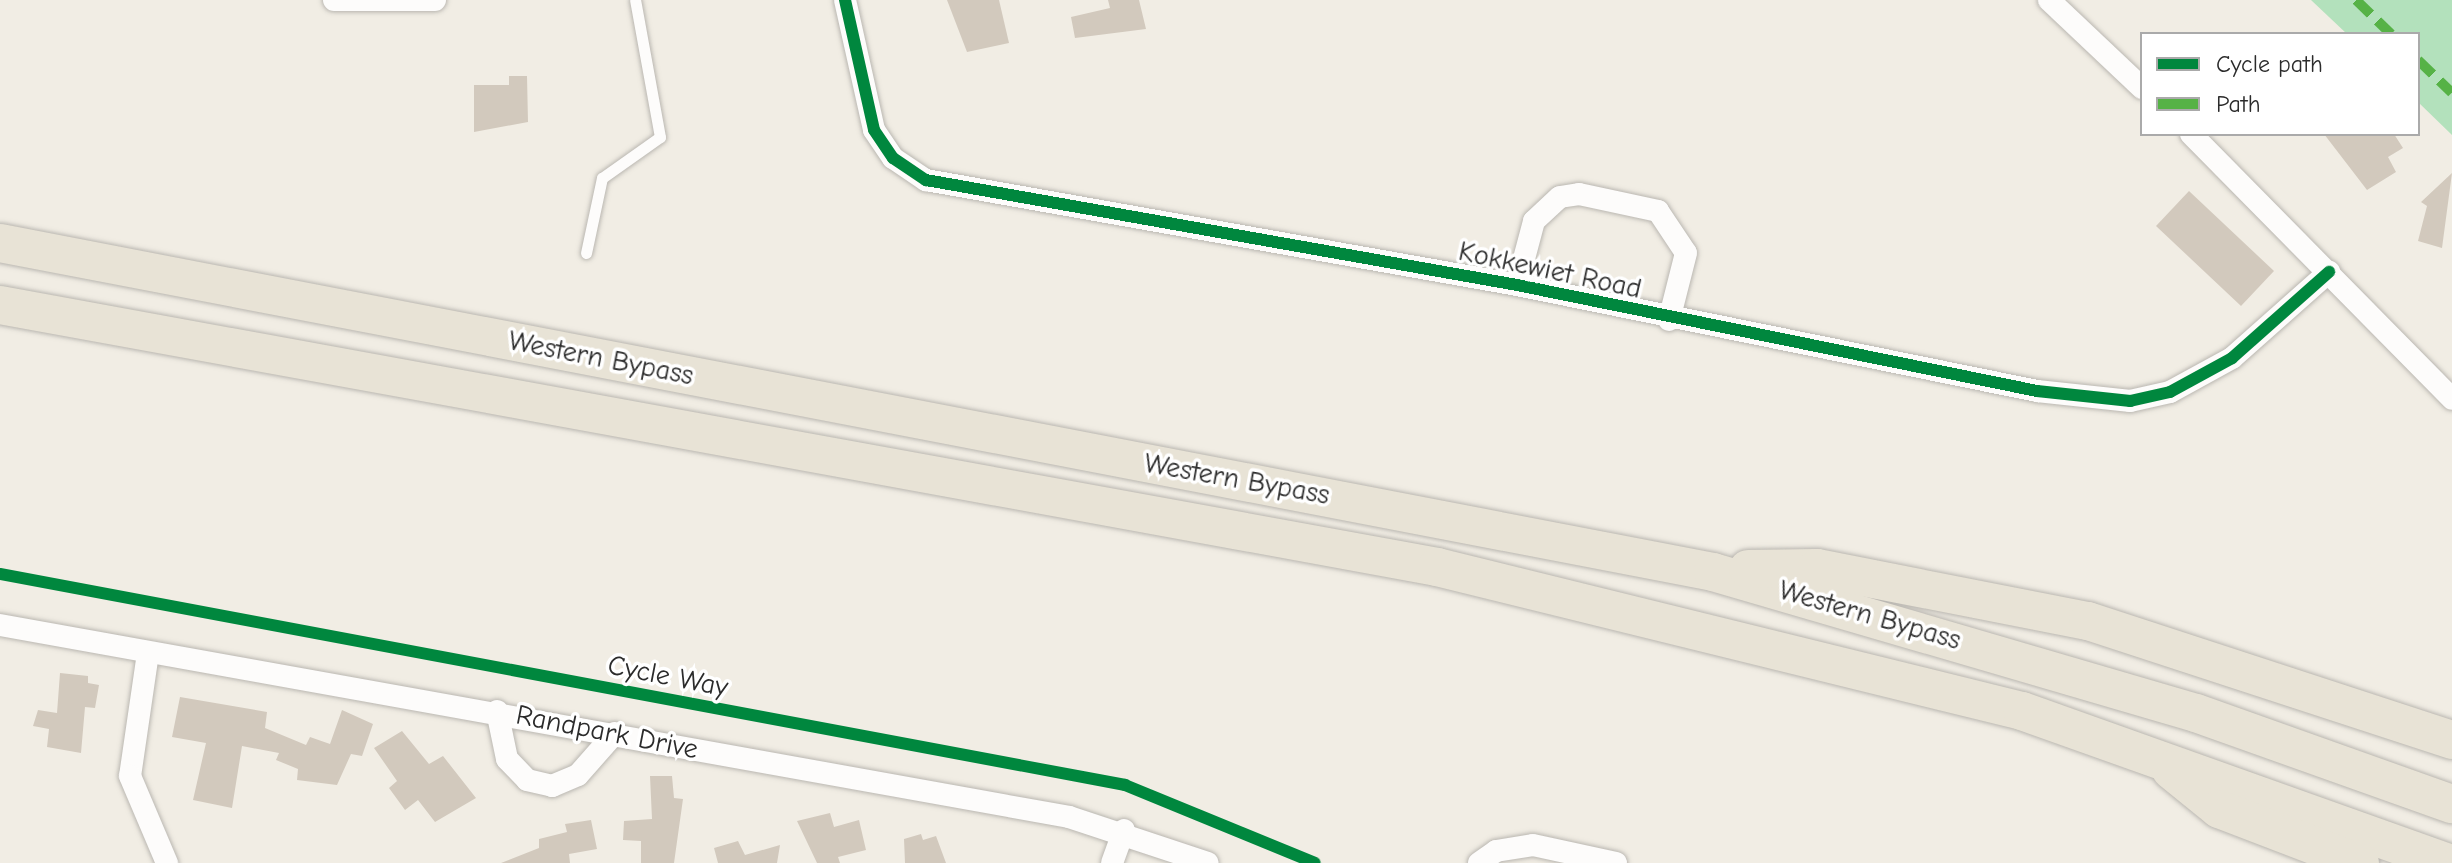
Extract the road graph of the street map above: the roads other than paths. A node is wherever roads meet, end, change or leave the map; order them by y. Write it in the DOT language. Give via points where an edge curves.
graph roads {
  1 [pos="334,0"];
  2 [pos="435,0"];
  3 [pos="635,0"];
  4 [pos="845,0"];
  5 [pos="2049,0"];
  6 [pos="2140,86"];
  7 [pos="2193,136"];
  8 [pos="0,243"];
  9 [pos="586,253"];
  10 [pos="2329,272"];
  11 [pos="1517,285"];
  12 [pos="0,305"];
  13 [pos="1669,320"];
  14 [pos="2452,399"];
  15 [pos="1713,572"];
  16 [pos="0,625"];
  17 [pos="148,653"];
  18 [pos="497,711"];
  19 [pos="615,733"];
  20 [pos="2452,740"];
  21 [pos="2161,759"];
  22 [pos="2452,804"];
  23 [pos="1124,830"];
  24 [pos="167,863"];
  25 [pos="1112,863"];
  26 [pos="1208,863"];
  27 [pos="1479,863"];
  28 [pos="1616,863"];
  29 [pos="2360,863"];
  30 [pos="2450,863"];
  1 -- 2 [label="street"];
  3 -- 9 [label="lane" via="660,137 653,148 615,162 602,178"];
  4 -- 11 [label="street, Kokkewiet Road" via="874,130 893,158 926,180"];
  5 -- 6 [label="street"];
  7 -- 10 [label="street"];
  8 -- 15 [label="highway, Western Bypass"];
  10 -- 13 [label="street, Kokkewiet Road" via="2202,378 2130,401 2049,394"];
  10 -- 14 [label="street"];
  11 -- 13 [label="street, Kokkewiet Road"];
  11 -- 13 [label="street" via="1534,221 1560,197 1579,194 1658,211 1686,253"];
  12 -- 21 [label="highway, Western Bypass" via="1437,567 1851,663"];
  15 -- 20 [label="highway" via="1817,568 2088,621"];
  15 -- 22 [label="highway, Western Bypass" via="2196,713"];
  16 -- 17 [label="street, Randpark Drive"];
  17 -- 18 [label="street, Randpark Drive"];
  17 -- 24 [label="street" via="130,776"];
  18 -- 19 [label="street, Randpark Drive"];
  18 -- 19 [label="street" via="507,759 527,780 552,786 578,775"];
  19 -- 23 [label="street, Randpark Drive"];
  21 -- 29 [label="highway" via="2219,809"];
  21 -- 30 [label="highway, Western Bypass"];
  23 -- 25 [label="street"];
  23 -- 26 [label="street, Randpark Drive"];
  27 -- 28 [label="street" via="1496,851 1533,845"];
}
